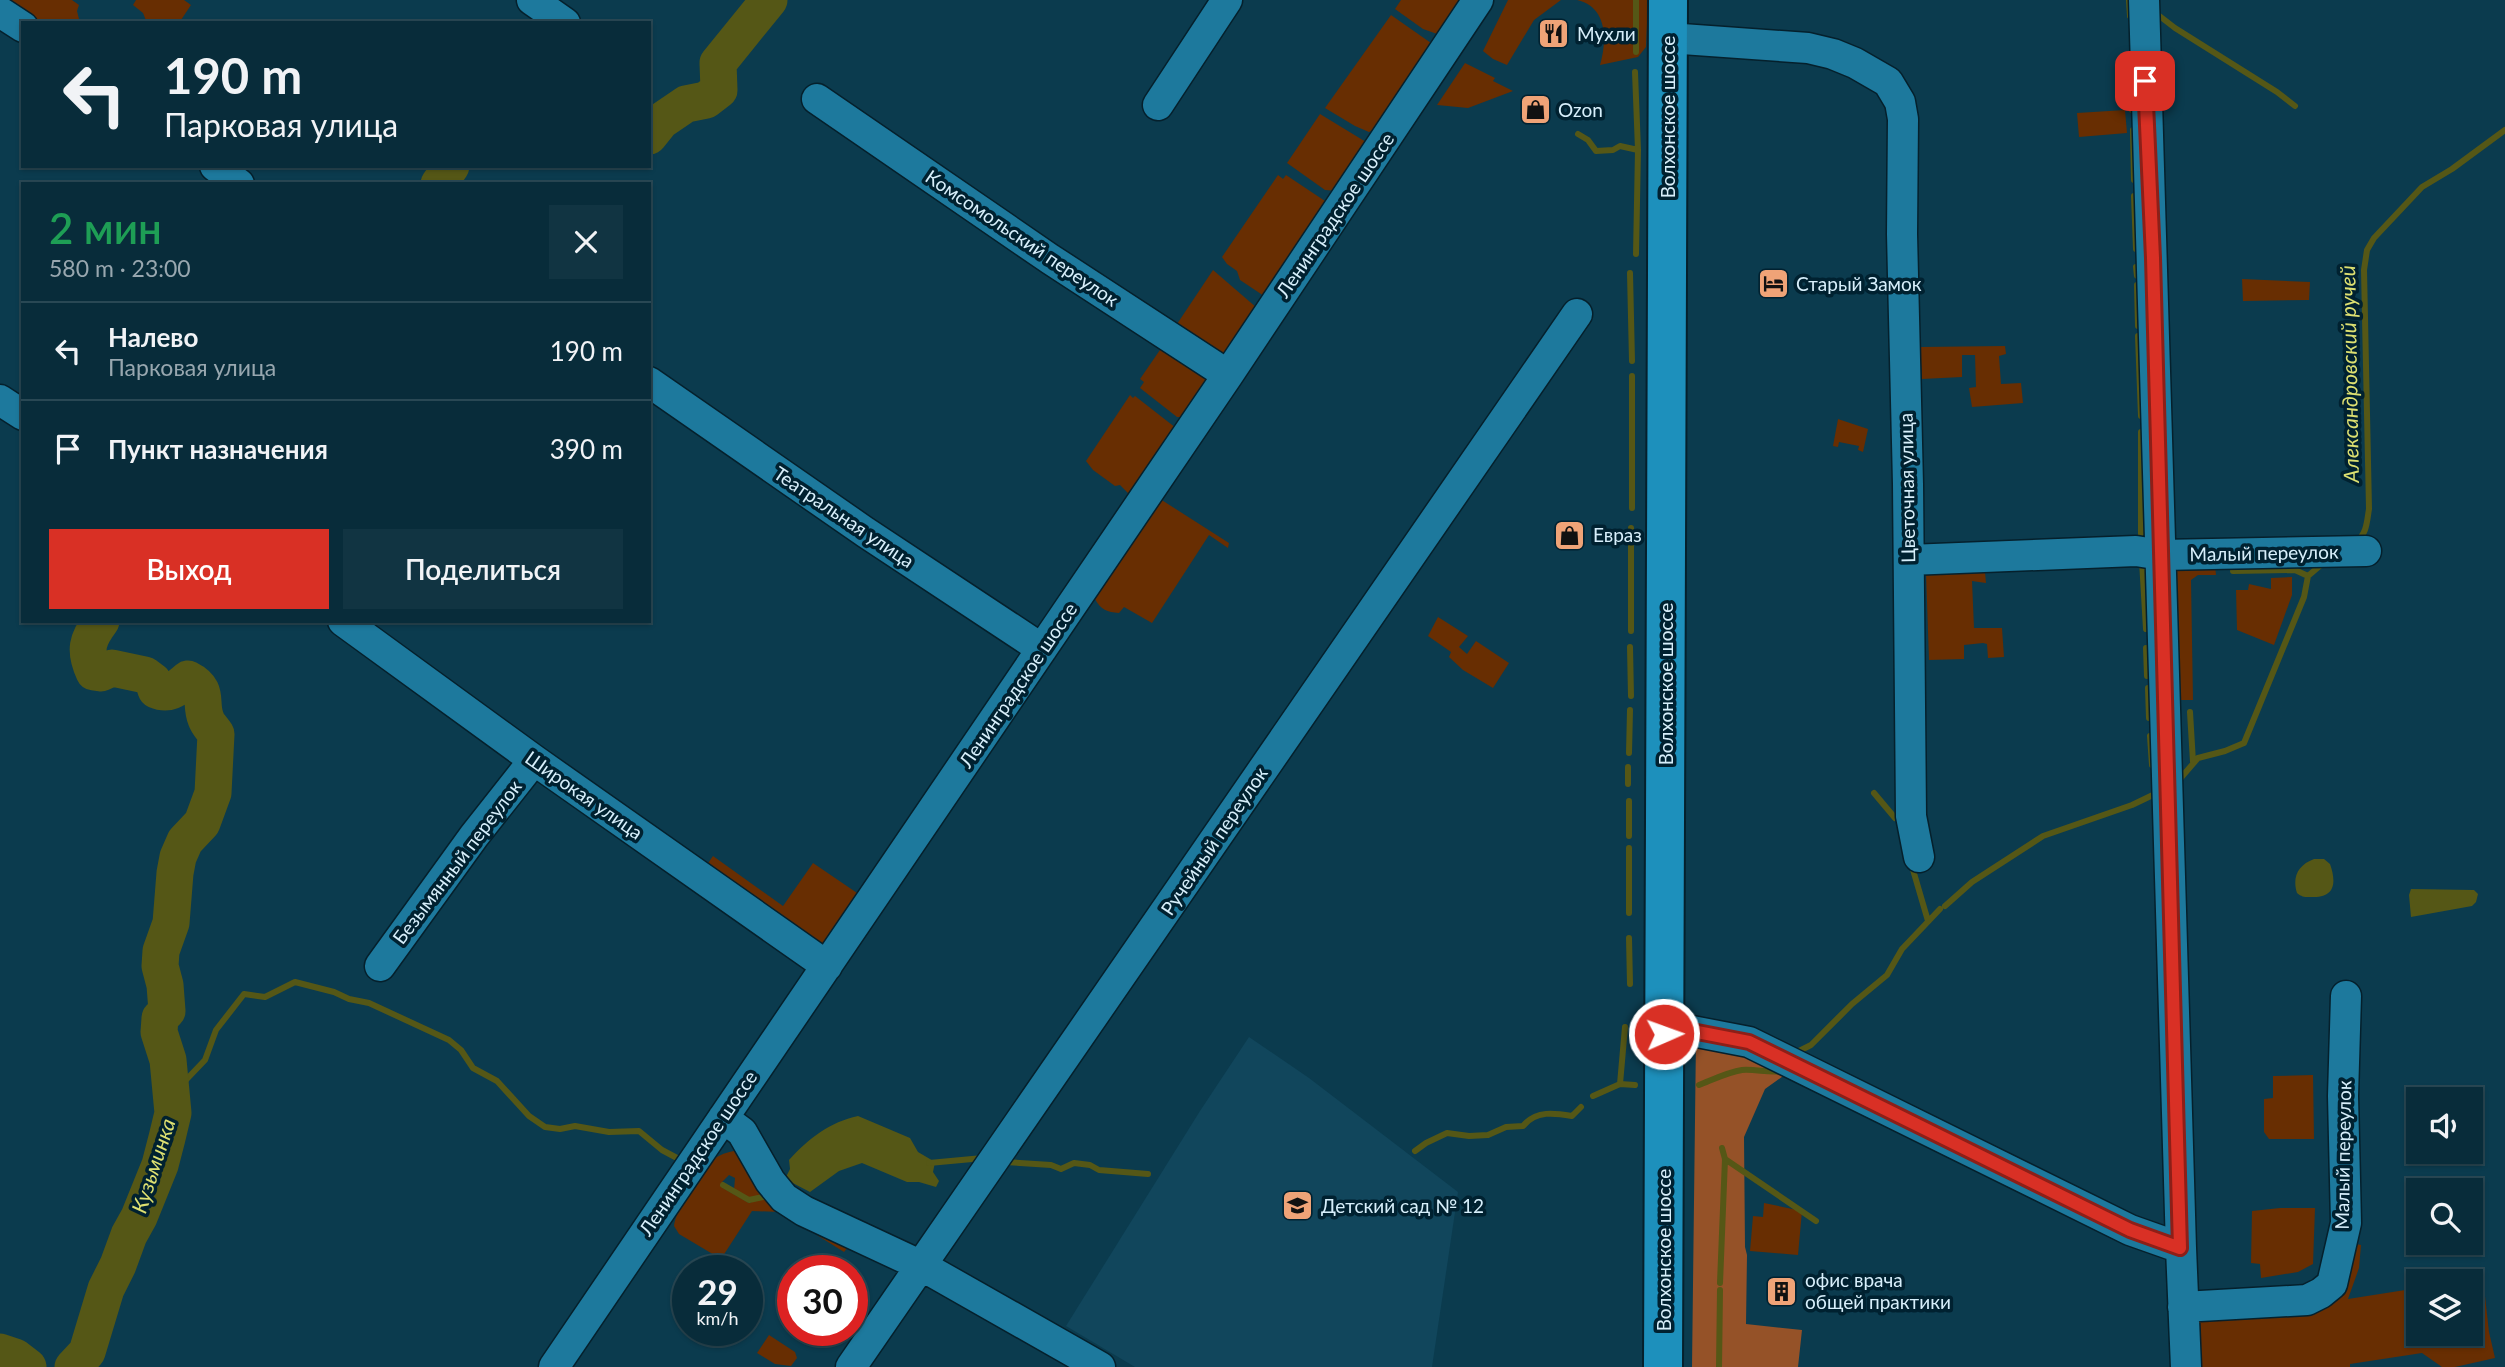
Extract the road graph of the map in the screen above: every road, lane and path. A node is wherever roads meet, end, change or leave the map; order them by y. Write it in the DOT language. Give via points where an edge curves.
graph roads {
  1 [pos="532,0"];
  2 [pos="1227,0"];
  3 [pos="1478,0"];
  4 [pos="1668,0"];
  5 [pos="2144,0"];
  6 [pos="0,12"];
  7 [pos="562,21"];
  8 [pos="21,26"];
  9 [pos="1668,38"];
  10 [pos="817,99"];
  11 [pos="1158,105"];
  12 [pos="218,168"];
  13 [pos="236,182"];
  14 [pos="1577,314"];
  15 [pos="1228,375"];
  16 [pos="651,383"];
  17 [pos="0,400"];
  18 [pos="21,414"];
  19 [pos="2366,551"];
  20 [pos="2161,555"];
  21 [pos="1909,560"];
  22 [pos="346,623"];
  23 [pos="1042,649"];
  24 [pos="534,760"];
  25 [pos="1919,857"];
  26 [pos="380,965"];
  27 [pos="827,966"];
  28 [pos="2346,996"];
  29 [pos="1664,1034"];
  30 [pos="723,1118"];
  31 [pos="2180,1248"];
  32 [pos="922,1266"];
  33 [pos="2183,1307"];
  34 [pos="554,1367"];
  35 [pos="851,1367"];
  36 [pos="1100,1367"];
  37 [pos="1663,1367"];
  38 [pos="2186,1367"];
  1 -- 7 [label="street"];
  2 -- 11 [label="street"];
  3 -- 15 [label="street, Ленинградское шоссе"];
  4 -- 9 [label="main road, Волхонское шоссе"];
  5 -- 20 [label="street"];
  6 -- 8 [label="street"];
  9 -- 21 [label="street, Цветочная улица" via="1808,48 1833,54 1888,82 1900,102"];
  9 -- 29 [label="main road, Волхонское шоссе"];
  10 -- 15 [label="street, Комсомольский переулок"];
  12 -- 13 [label="street"];
  14 -- 32 [label="street, Ручейный переулок"];
  15 -- 23 [label="street, Ленинградское шоссе"];
  16 -- 23 [label="street, Театральная улица"];
  17 -- 18 [label="street"];
  19 -- 20 [label="street, Малый переулок"];
  20 -- 21 [label="street, Малый переулок" via="2136,551"];
  20 -- 31 [label="street"];
  21 -- 25 [label="street, Цветочная улица" via="1912,816"];
  22 -- 24 [label="street, Широкая улица"];
  23 -- 27 [label="street, Ленинградское шоссе"];
  24 -- 26 [label="street, Безымянный переулок"];
  24 -- 27 [label="street, Широкая улица"];
  27 -- 30 [label="street, Ленинградское шоссе"];
  28 -- 33 [label="street, Малый переулок" via="2346,1223 2332,1284 2307,1300"];
  29 -- 31 [label="street" via="1692,1031 1749,1042 2130,1230"];
  29 -- 37 [label="main road, Волхонское шоссе"];
  30 -- 32 [label="street" via="741,1132 775,1186 804,1211"];
  30 -- 34 [label="street, Ленинградское шоссе"];
  31 -- 33 [label="street"];
  32 -- 35 [label="street, Ручейный переулок"];
  32 -- 36 [label="street"];
  33 -- 38 [label="street"];
}
